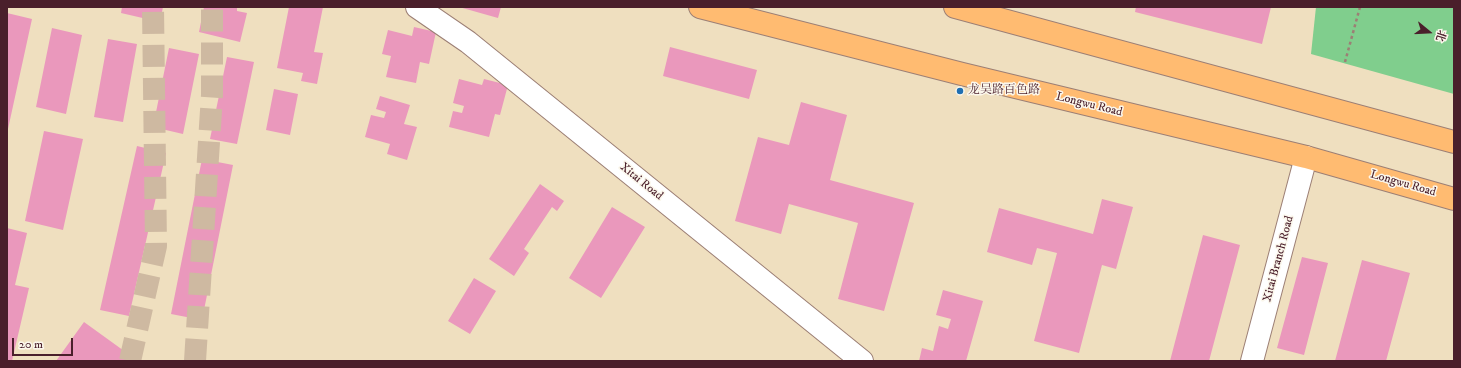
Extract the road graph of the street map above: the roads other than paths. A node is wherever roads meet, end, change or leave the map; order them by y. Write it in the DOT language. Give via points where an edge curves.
graph roads {
  1 [pos="417,7"];
  2 [pos="700,7"];
  3 [pos="955,7"];
  4 [pos="1454,142"];
  5 [pos="1306,157"];
  6 [pos="1454,199"];
  7 [pos="862,361"];
  8 [pos="1252,361"];
  1 -- 7 [label="street, Xitai Road" via="468,42"];
  2 -- 5 [label="main road, Longwu Road" via="962,74"];
  3 -- 4 [label="main road"];
  5 -- 6 [label="main road, Longwu Road"];
  5 -- 8 [label="street, Xitai Branch Road"];
}
